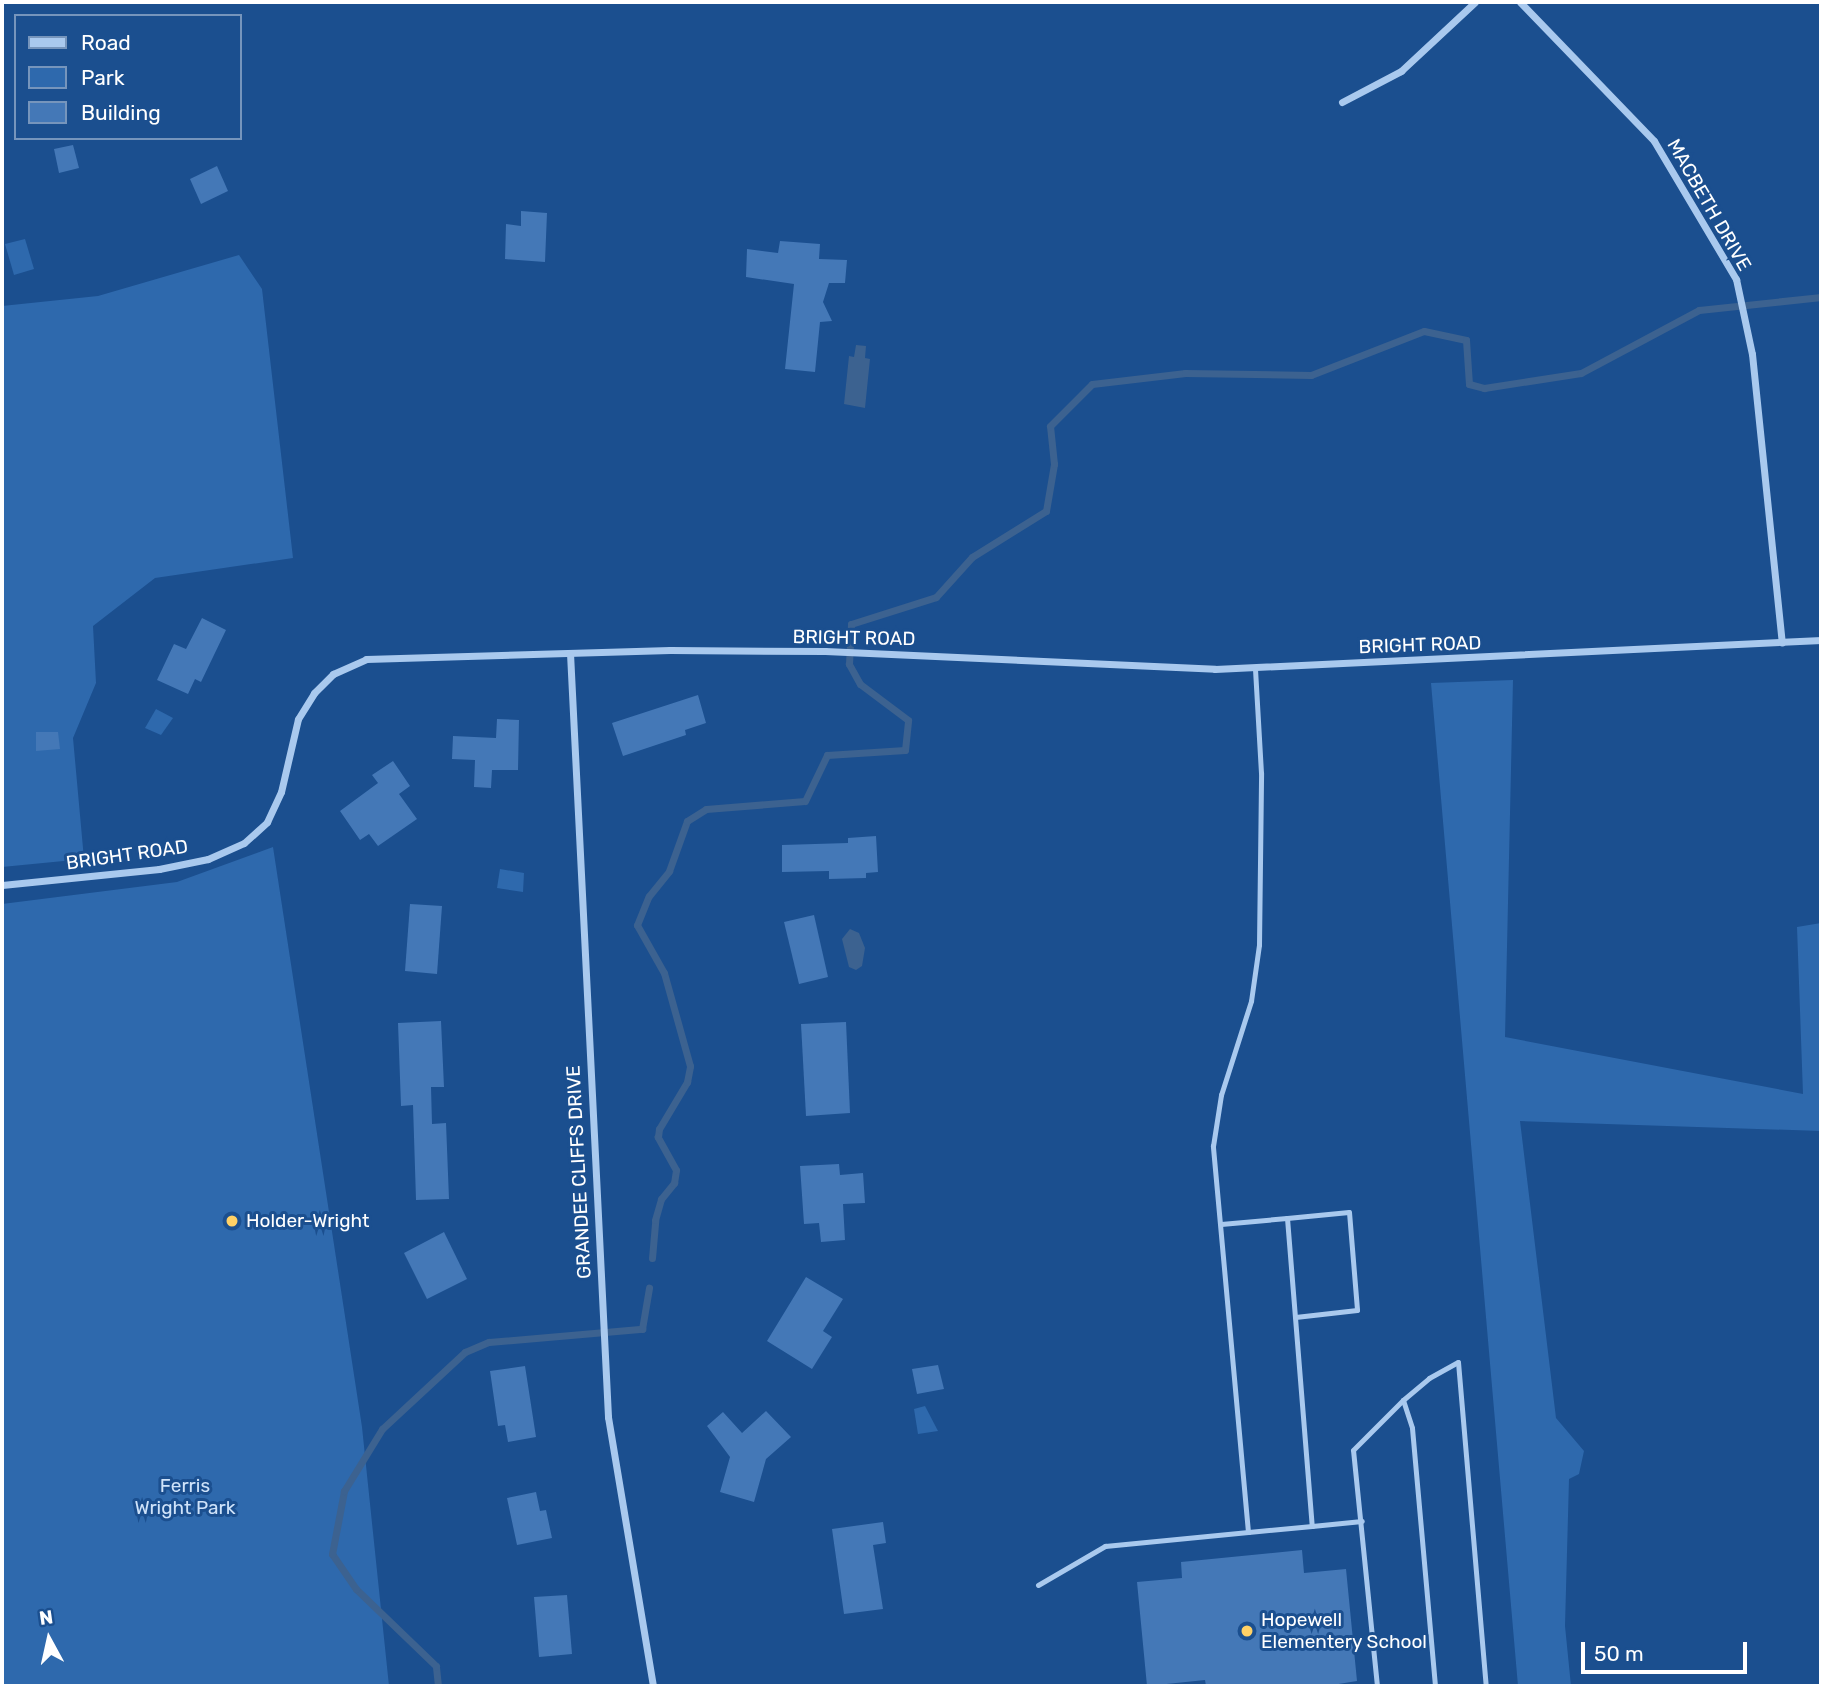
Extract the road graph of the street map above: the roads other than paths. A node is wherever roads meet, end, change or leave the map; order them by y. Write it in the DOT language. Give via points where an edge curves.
graph roads {
  1 [pos="1475,2"];
  2 [pos="1520,2"];
  3 [pos="1342,103"];
  4 [pos="1821,640"];
  5 [pos="1782,642"];
  6 [pos="570,653"];
  7 [pos="1255,668"];
  8 [pos="2,886"];
  9 [pos="1287,1218"];
  10 [pos="1221,1224"];
  11 [pos="1295,1317"];
  12 [pos="1403,1400"];
  13 [pos="1362,1521"];
  14 [pos="1312,1526"];
  15 [pos="1248,1532"];
  16 [pos="1038,1585"];
  17 [pos="653,1686"];
  18 [pos="1377,1686"];
  19 [pos="1435,1686"];
  20 [pos="1486,1686"];
  1 -- 3 [label="street" via="1401,71"];
  2 -- 5 [label="street, MACBETH DRIVE" via="1654,141 1736,279 1745,318"];
  4 -- 5 [label="street, BRIGHT ROAD"];
  5 -- 7 [label="street, BRIGHT ROAD"];
  6 -- 7 [label="street, BRIGHT ROAD" via="825,651 1149,669"];
  6 -- 8 [label="street, BRIGHT ROAD" via="366,659 334,674 314,693 298,719 281,792 267,822 244,843 208,859 159,869"];
  6 -- 17 [label="street, GRANDEE CLIFFS DRIVE" via="608,1417"];
  7 -- 10 [label="lane" via="1261,773 1259,944 1251,1001 1221,1096 1213,1146"];
  9 -- 10 [label="lane"];
  9 -- 11 [label="lane"];
  9 -- 11 [label="lane" via="1349,1212 1357,1310"];
  10 -- 15 [label="lane"];
  11 -- 14 [label="lane"];
  12 -- 13 [label="lane" via="1353,1450"];
  12 -- 19 [label="lane" via="1412,1427"];
  12 -- 20 [label="lane" via="1458,1362"];
  13 -- 14 [label="lane"];
  13 -- 18 [label="lane"];
  14 -- 15 [label="lane"];
  15 -- 16 [label="lane" via="1105,1546"];
}
